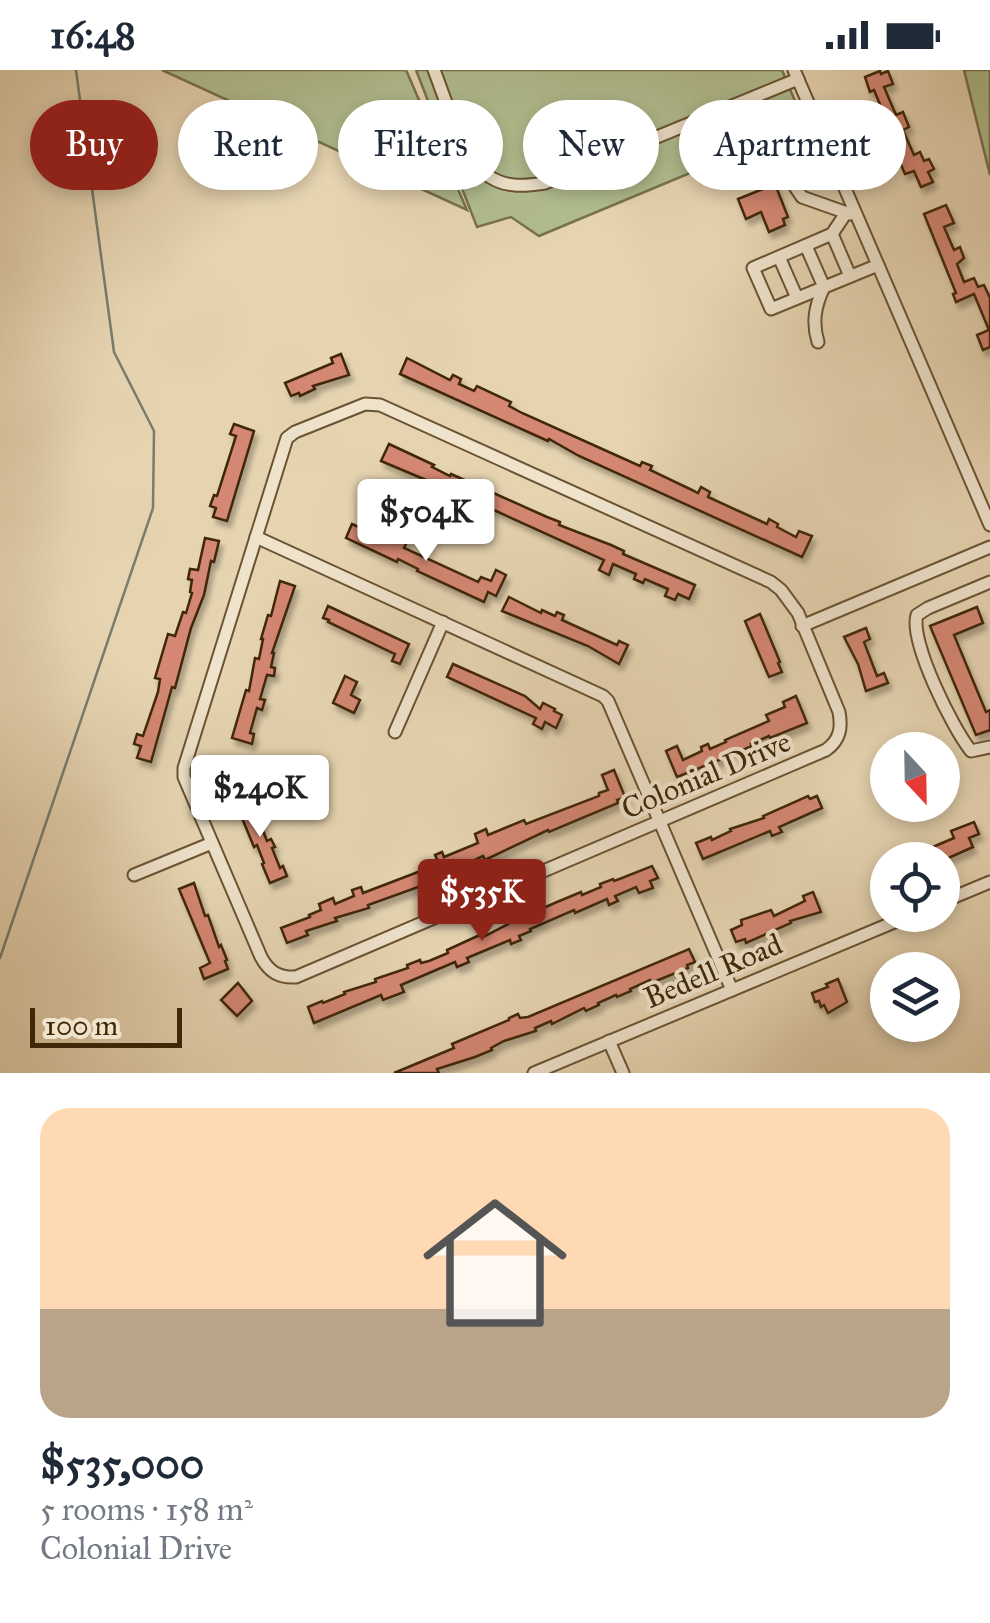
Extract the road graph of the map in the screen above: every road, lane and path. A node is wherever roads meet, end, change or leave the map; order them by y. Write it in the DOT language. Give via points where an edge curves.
graph roads {
  1 [pos="434,70"];
  2 [pos="796,74"];
  3 [pos="807,100"];
  4 [pos="797,190"];
  5 [pos="842,190"];
  6 [pos="851,214"];
  7 [pos="832,234"];
  8 [pos="806,246"];
  9 [pos="779,257"];
  10 [pos="878,265"];
  11 [pos="850,276"];
  12 [pos="824,287"];
  13 [pos="797,298"];
  14 [pos="818,342"];
  15 [pos="990,525"];
  16 [pos="256,537"];
  17 [pos="990,547"];
  18 [pos="990,582"];
  19 [pos="444,622"];
  20 [pos="802,626"];
  21 [pos="396,732"];
  22 [pos="990,747"];
  23 [pos="661,821"];
  24 [pos="212,843"];
  25 [pos="134,876"];
  26 [pos="990,882"];
  27 [pos="960,894"];
  28 [pos="870,932"];
  29 [pos="732,990"];
  30 [pos="609,1041"];
  31 [pos="534,1073"];
  32 [pos="623,1073"];
  1 -- 2 [label="street" via="478,165 488,176 526,186 578,170"];
  2 -- 3 [label="street"];
  4 -- 6 [label="street"];
  5 -- 6 [label="street"];
  6 -- 7 [label="street"];
  6 -- 10 [label="street"];
  7 -- 8 [label="street"];
  7 -- 11 [label="street"];
  8 -- 9 [label="street"];
  8 -- 12 [label="street"];
  9 -- 13 [label="street"];
  9 -- 13 [label="street" via="753,268 770,309"];
  10 -- 11 [label="street"];
  10 -- 15 [label="street"];
  11 -- 12 [label="street"];
  12 -- 13 [label="street"];
  12 -- 14 [label="street" via="815,311"];
  16 -- 19 [label="street"];
  16 -- 20 [label="street, Colonial Drive" via="287,438 365,404 380,405 771,582"];
  16 -- 24 [label="street, Colonial Drive" via="184,771"];
  17 -- 20 [label="street"];
  18 -- 22 [label="street" via="928,608 914,625 963,740 971,750"];
  19 -- 21 [label="street"];
  19 -- 23 [label="street" via="603,696"];
  20 -- 23 [label="street, Colonial Drive" via="838,712 838,739"];
  23 -- 24 [label="street, Colonial Drive" via="288,977 265,966"];
  23 -- 29 [label="street"];
  24 -- 25 [label="street"];
  26 -- 27 [label="street"];
  28 -- 29 [label="street, Bedell Road"];
  29 -- 30 [label="street, Bedell Road"];
  30 -- 31 [label="street, Bedell Road"];
  30 -- 32 [label="street"];
}
